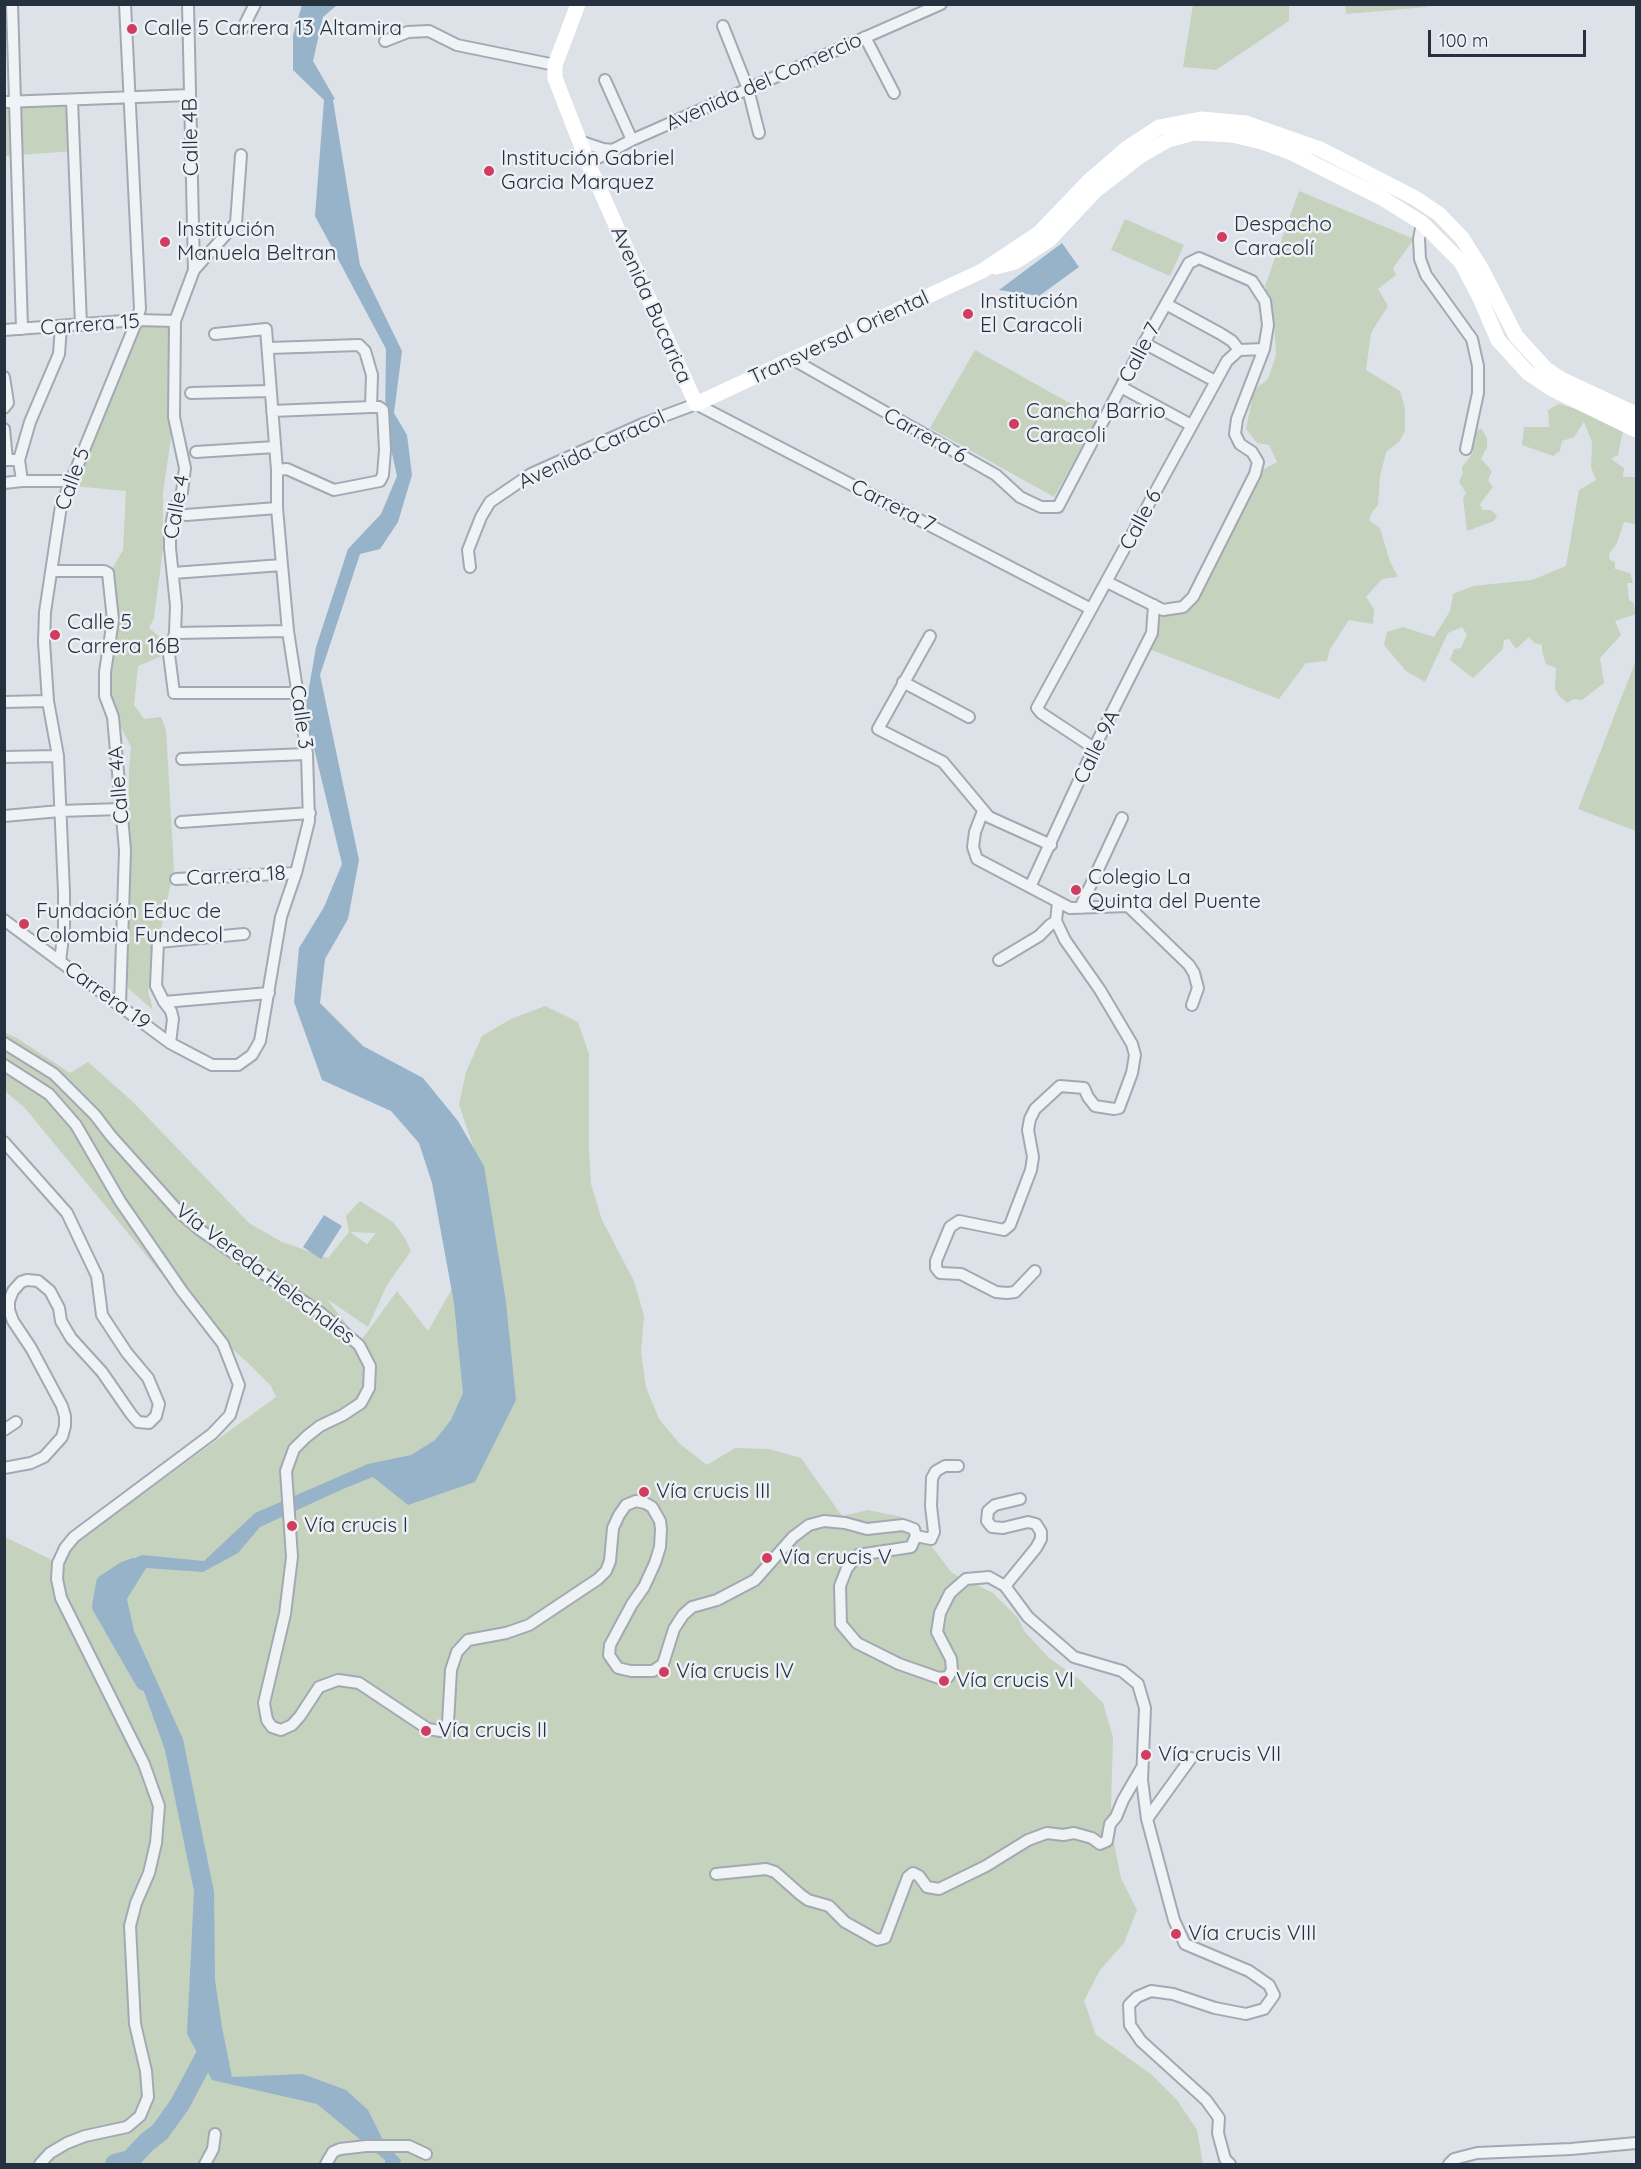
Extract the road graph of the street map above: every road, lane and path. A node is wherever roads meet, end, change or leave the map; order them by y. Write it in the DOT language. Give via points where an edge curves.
graph roads {
  1 [pos="12,4"];
  2 [pos="125,4"];
  3 [pos="188,4"];
  4 [pos="255,4"];
  5 [pos="578,4"];
  6 [pos="941,4"];
  7 [pos="723,26"];
  8 [pos="243,28"];
  9 [pos="865,37"];
  10 [pos="385,41"];
  11 [pos="555,65"];
  12 [pos="605,80"];
  13 [pos="748,89"];
  14 [pos="894,93"];
  15 [pos="190,95"];
  16 [pos="130,98"];
  17 [pos="72,100"];
  18 [pos="9,102"];
  19 [pos="759,133"];
  20 [pos="579,141"];
  21 [pos="632,141"];
  22 [pos="614,150"];
  23 [pos="241,154"];
  24 [pos="588,163"];
  25 [pos="1422,223"];
  26 [pos="194,270"];
  27 [pos="982,271"];
  28 [pos="1167,304"];
  29 [pos="137,320"];
  30 [pos="175,321"];
  31 [pos="81,325"];
  32 [pos="61,326"];
  33 [pos="22,329"];
  34 [pos="4,330"];
  35 [pos="215,334"];
  36 [pos="1144,343"];
  37 [pos="269,348"];
  38 [pos="1264,349"];
  39 [pos="1239,350"];
  40 [pos="792,359"];
  41 [pos="4,377"];
  42 [pos="1215,381"];
  43 [pos="1121,387"];
  44 [pos="270,391"];
  45 [pos="191,393"];
  46 [pos="696,404"];
  47 [pos="371,407"];
  48 [pos="4,408"];
  49 [pos="272,411"];
  50 [pos="1191,425"];
  51 [pos="1636,427"];
  52 [pos="4,429"];
  53 [pos="275,447"];
  54 [pos="1466,449"];
  55 [pos="196,452"];
  56 [pos="10,460"];
  57 [pos="277,470"];
  58 [pos="22,481"];
  59 [pos="70,481"];
  60 [pos="4,483"];
  61 [pos="1058,507"];
  62 [pos="277,508"];
  63 [pos="186,515"];
  64 [pos="282,565"];
  65 [pos="470,567"];
  66 [pos="51,571"];
  67 [pos="173,573"];
  68 [pos="1107,582"];
  69 [pos="1154,605"];
  70 [pos="1091,609"];
  71 [pos="288,631"];
  72 [pos="175,633"];
  73 [pos="930,636"];
  74 [pos="903,682"];
  75 [pos="297,693"];
  76 [pos="48,701"];
  77 [pos="4,702"];
  78 [pos="969,717"];
  79 [pos="1095,748"];
  80 [pos="307,754"];
  81 [pos="58,756"];
  82 [pos="4,757"];
  83 [pos="182,759"];
  84 [pos="120,809"];
  85 [pos="60,811"];
  86 [pos="983,811"];
  87 [pos="310,813"];
  88 [pos="4,816"];
  89 [pos="1122,818"];
  90 [pos="181,822"];
  91 [pos="1051,844"];
  92 [pos="296,873"];
  93 [pos="176,879"];
  94 [pos="1030,887"];
  95 [pos="1058,902"];
  96 [pos="1080,908"];
  97 [pos="4,920"];
  98 [pos="1056,921"];
  99 [pos="244,934"];
  100 [pos="999,960"];
  101 [pos="60,962"];
  102 [pos="270,993"];
  103 [pos="164,1002"];
  104 [pos="120,1004"];
  105 [pos="1192,1005"];
  106 [pos="4,1043"];
  107 [pos="170,1043"];
  108 [pos="4,1065"];
  109 [pos="212,1065"];
  110 [pos="4,1142"];
  111 [pos="1035,1271"];
  112 [pos="16,1422"];
  113 [pos="4,1430"];
  114 [pos="958,1466"];
  115 [pos="4,1468"];
  116 [pos="1020,1499"];
  117 [pos="916,1536"];
  118 [pos="1005,1586"];
  119 [pos="1191,1758"];
  120 [pos="1142,1767"];
  121 [pos="1147,1819"];
  122 [pos="716,1874"];
  123 [pos="215,2134"];
  124 [pos="1636,2143"];
  125 [pos="426,2154"];
  126 [pos="40,2164"];
  127 [pos="205,2164"];
  128 [pos="326,2164"];
  129 [pos="1230,2164"];
  130 [pos="1449,2164"];
  1 -- 18 [label="street"];
  2 -- 16 [label="street, Calle 5"];
  3 -- 15 [label="street, Calle 4B"];
  4 -- 8 [label="street"];
  5 -- 11 [label="main road"];
  6 -- 9 [label="street, Avenida del Comercio"];
  7 -- 13 [label="street"];
  9 -- 13 [label="street, Avenida del Comercio"];
  9 -- 14 [label="street"];
  10 -- 11 [label="street" via="408,32 429,31 457,45"];
  11 -- 20 [label="main road, Avenida Bucarica" via="555,78"];
  12 -- 21 [label="street"];
  13 -- 19 [label="street"];
  13 -- 21 [label="street, Avenida del Comercio"];
  15 -- 16 [label="street"];
  15 -- 26 [label="street, Calle 4B"];
  16 -- 17 [label="street"];
  16 -- 29 [label="street, Calle 5" via="140,309"];
  17 -- 18 [label="street"];
  17 -- 31 [label="street"];
  18 -- 33 [label="street"];
  20 -- 22 [label="street"];
  20 -- 24 [label="main road, Avenida Bucarica"];
  21 -- 22 [label="street, Avenida del Comercio"];
  22 -- 24 [label="street, Avenida del Comercio"];
  23 -- 26 [label="street" via="236,223"];
  24 -- 46 [label="main road, Avenida Bucarica"];
  25 -- 27 [label="main road, Transversal Oriental" via="1382,198 1292,153 1232,135 1194,133 1168,140 1140,156 1095,191 1049,240 1015,262"];
  25 -- 51 [label="main road, Transversal Oriental" via="1461,262 1498,340 1528,373 1552,389"];
  25 -- 54 [label="street" via="1420,259 1426,275 1472,339 1478,366 1478,393"];
  26 -- 30 [label="street, Calle 4"];
  27 -- 40 [label="main road, Transversal Oriental"];
  27 -- 51 [label="main road, Transversal Oriental" via="1039,233 1089,181 1127,148 1159,128 1201,119 1246,123 1320,149 1439,214 1462,238 1516,336 1540,363"];
  28 -- 36 [label="street, Calle 7"];
  28 -- 38 [label="street, Calle 7" via="1190,263 1199,258 1252,281 1265,301 1268,325"];
  28 -- 39 [label="street" via="1232,341"];
  29 -- 30 [label="street, Carrera 15"];
  29 -- 31 [label="street, Carrera 15"];
  29 -- 59 [label="street, Calle 5"];
  30 -- 67 [label="street, Calle 4" via="174,417 184,468 182,492 170,532"];
  31 -- 32 [label="street, Carrera 15"];
  32 -- 33 [label="street, Carrera 15"];
  32 -- 56 [label="street" via="59,354"];
  33 -- 34 [label="street, Carrera 15"];
  35 -- 37 [label="street, Calle 3" via="266,329"];
  36 -- 42 [label="street"];
  36 -- 43 [label="street, Calle 7"];
  37 -- 44 [label="street, Calle 3"];
  37 -- 47 [label="street" via="359,345 365,351 372,375"];
  38 -- 39 [label="street"];
  38 -- 69 [label="street" via="1235,434 1258,462 1255,474 1193,597 1183,607 1163,610"];
  39 -- 42 [label="street, Calle 6"];
  40 -- 46 [label="main road, Transversal Oriental"];
  40 -- 61 [label="street, Carrera 6" via="996,475 1020,497 1041,507"];
  41 -- 48 [label="street" via="8,403"];
  42 -- 50 [label="street, Calle 6"];
  43 -- 50 [label="street"];
  43 -- 61 [label="street, Calle 7"];
  44 -- 45 [label="street"];
  44 -- 49 [label="street, Calle 3"];
  46 -- 65 [label="street, Avenida Caracol" via="531,474 490,502 468,550"];
  46 -- 70 [label="street, Carrera 7"];
  47 -- 49 [label="street"];
  47 -- 57 [label="street" via="383,410 385,450 380,481 334,490 287,469"];
  49 -- 53 [label="street, Calle 3"];
  50 -- 68 [label="street, Calle 6"];
  52 -- 56 [label="street"];
  53 -- 55 [label="street"];
  53 -- 57 [label="street, Calle 3"];
  56 -- 58 [label="street"];
  57 -- 62 [label="street, Calle 3"];
  58 -- 59 [label="street"];
  58 -- 60 [label="street"];
  59 -- 66 [label="street, Calle 5" via="61,506"];
  62 -- 63 [label="street"];
  62 -- 64 [label="street, Calle 3"];
  64 -- 67 [label="street"];
  64 -- 71 [label="street, Calle 3"];
  66 -- 76 [label="street, Calle 5" via="44,642"];
  66 -- 84 [label="street, Calle 4A" via="108,573 113,620 105,696 113,717"];
  67 -- 72 [label="street, Calle 4"];
  68 -- 69 [label="street"];
  68 -- 70 [label="street, Calle 6"];
  69 -- 79 [label="street, Calle 9A" via="1152,633"];
  70 -- 79 [label="street, Calle 6" via="1036,708"];
  71 -- 72 [label="street"];
  71 -- 75 [label="street, Calle 3"];
  72 -- 75 [label="street, Calle 4" via="169,654 174,693"];
  73 -- 74 [label="street"];
  74 -- 78 [label="street"];
  74 -- 86 [label="street" via="878,729 942,762"];
  75 -- 80 [label="street, Calle 3"];
  76 -- 77 [label="street"];
  76 -- 81 [label="street, Calle 5"];
  79 -- 91 [label="street, Calle 9A"];
  80 -- 83 [label="street"];
  80 -- 87 [label="street, Calle 3"];
  81 -- 82 [label="street"];
  81 -- 85 [label="street, Calle 5"];
  84 -- 85 [label="street"];
  84 -- 104 [label="street, Calle 4A" via="125,850"];
  85 -- 88 [label="street"];
  85 -- 101 [label="street, Calle 5" via="64,904"];
  86 -- 91 [label="street"];
  86 -- 94 [label="street" via="973,847 977,860"];
  87 -- 90 [label="street"];
  87 -- 92 [label="street, Calle 3"];
  89 -- 96 [label="street"];
  91 -- 94 [label="street, Calle 9A"];
  92 -- 93 [label="street, Carrera 18"];
  92 -- 102 [label="street, Calle 3" via="281,917"];
  94 -- 95 [label="street"];
  95 -- 96 [label="street"];
  95 -- 98 [label="street"];
  96 -- 105 [label="street" via="1128,906 1189,964 1198,988"];
  97 -- 101 [label="street, Carrera 19"];
  98 -- 100 [label="street" via="1040,936"];
  98 -- 111 [label="street" via="1132,1044 1132,1073 1119,1108 1095,1106 1084,1088 1060,1086 1035,1109 1028,1130 1033,1157 1010,1225 1004,1230 959,1221 950,1227 936,1261 940,1273 961,1274 996,1292 1015,1292"];
  99 -- 103 [label="street" via="158,942 156,986"];
  101 -- 104 [label="street, Carrera 19"];
  102 -- 103 [label="street"];
  102 -- 109 [label="street, Calle 3" via="260,1041 252,1055 238,1065"];
  103 -- 107 [label="street" via="173,1019"];
  104 -- 107 [label="street, Carrera 19"];
  106 -- 117 [label="street, Vía Vereda Helechales" via="54,1074 95,1115 178,1212 321,1314 359,1345 370,1366 369,1388 361,1403 306,1437 294,1449 286,1471 292,1557 285,1614 264,1703 272,1727 281,1730 291,1725 320,1687 338,1680 359,1683 428,1729 441,1731 448,1723 451,1670 457,1652 468,1640 529,1625 598,1579 610,1561 613,1528 619,1515 626,1505 636,1501 652,1507 662,1529 655,1563 610,1645 609,1655 618,1668 631,1671 653,1671 663,1664 682,1615 755,1580 793,1537 809,1525 824,1521 867,1529 903,1525 914,1529"];
  107 -- 109 [label="street, Carrera 19"];
  108 -- 126 [label="street" via="49,1094 76,1125 120,1201 223,1344 239,1385 230,1415 212,1434 74,1537 58,1563 61,1598 144,1764 159,1806 149,1873 130,1926 135,2024 148,2097 140,2116 127,2127 67,2143"];
  110 -- 115 [label="street" via="67,1213 97,1276 102,1315 148,1378 159,1404 149,1423 138,1422 102,1372 71,1338 50,1291 39,1281 21,1282 13,1291 9,1310 62,1406 65,1426 62,1437 44,1457"];
  112 -- 113 [label="street"];
  114 -- 117 [label="street" via="936,1471 931,1506 934,1533 931,1539"];
  116 -- 118 [label="street" via="995,1505 988,1511 987,1521 992,1527 1028,1522 1036,1524 1041,1532 1036,1548"];
  117 -- 118 [label="street" via="911,1546 858,1555 840,1586 841,1624 857,1642 877,1654 939,1678 948,1677 951,1659 937,1632 940,1613 950,1593 966,1579 989,1576"];
  118 -- 120 [label="street" via="1028,1617 1074,1657 1122,1671 1138,1684 1145,1708"];
  119 -- 121 [label="street"];
  120 -- 121 [label="street"];
  120 -- 122 [label="street" via="1110,1824 1107,1841 1100,1844 1074,1833 1047,1833 939,1889 927,1887 913,1873 908,1877 885,1938 877,1940 844,1922 829,1906 808,1900 775,1872 766,1869"];
  121 -- 129 [label="street" via="1168,1900 1185,1944 1250,1971 1269,1985 1274,1995 1264,2009 1246,2014 1151,1991 1129,2005 1130,2025 1142,2041 1206,2100 1219,2118 1218,2133"];
  123 -- 127 [label="street"];
  124 -- 130 [label="street" via="1477,2153"];
  125 -- 128 [label="street" via="409,2146 366,2146 333,2152"];
}
